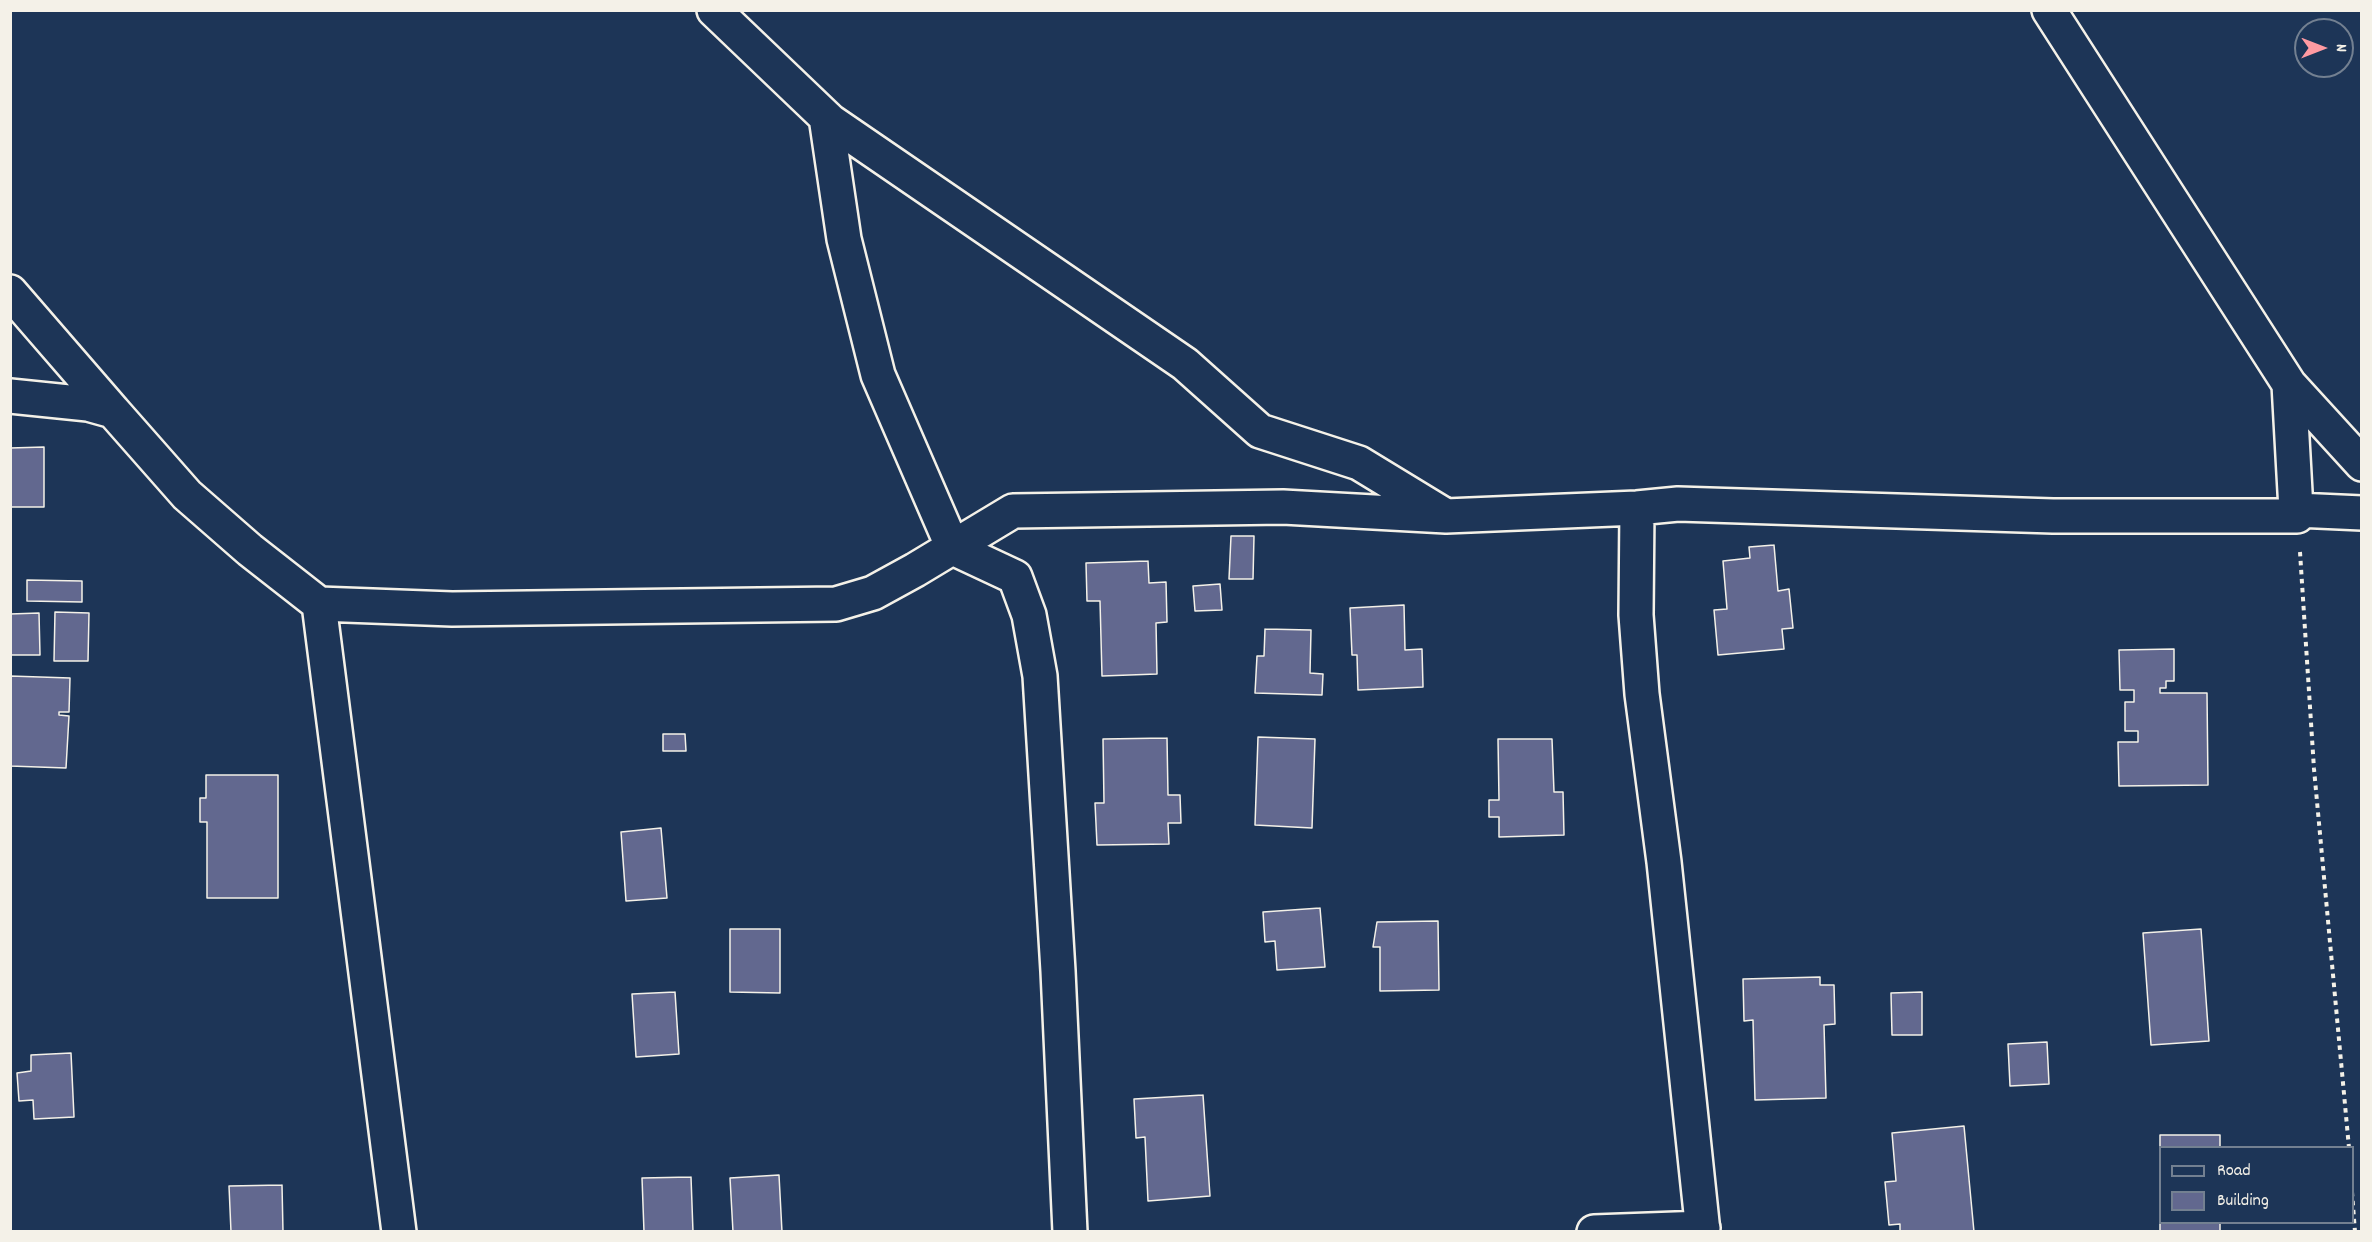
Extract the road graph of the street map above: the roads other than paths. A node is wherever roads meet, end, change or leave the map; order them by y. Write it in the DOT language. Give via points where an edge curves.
graph roads {
  1 [pos="714,10"];
  2 [pos="2049,10"];
  3 [pos="826,117"];
  4 [pos="10,291"];
  5 [pos="2289,384"];
  6 [pos="10,396"];
  7 [pos="113,411"];
  8 [pos="2361,464"];
  9 [pos="1637,508"];
  10 [pos="2297,513"];
  11 [pos="2361,513"];
  12 [pos="1446,516"];
  13 [pos="953,548"];
  14 [pos="319,604"];
  15 [pos="1703,1230"];
  16 [pos="399,1232"];
  17 [pos="1070,1232"];
  18 [pos="1594,1232"];
  1 -- 3 [label="street"];
  2 -- 5 [label="street"];
  3 -- 12 [label="street" via="1185,364 1260,431 1359,463"];
  3 -- 13 [label="street" via="844,239 878,375"];
  4 -- 7 [label="street"];
  5 -- 8 [label="street"];
  5 -- 10 [label="street"];
  6 -- 7 [label="street" via="88,404"];
  7 -- 14 [label="street" via="187,495"];
  9 -- 10 [label="street" via="1678,504 2053,516"];
  9 -- 12 [label="street"];
  9 -- 15 [label="street" via="1636,615 1642,694"];
  10 -- 11 [label="street"];
  12 -- 13 [label="street" via="1283,507 1013,511"];
  13 -- 14 [label="street" via="873,592 836,604 452,609"];
  13 -- 17 [label="street" via="1015,577 1029,615 1040,676"];
  14 -- 16 [label="street"];
  15 -- 18 [label="street"];
}
